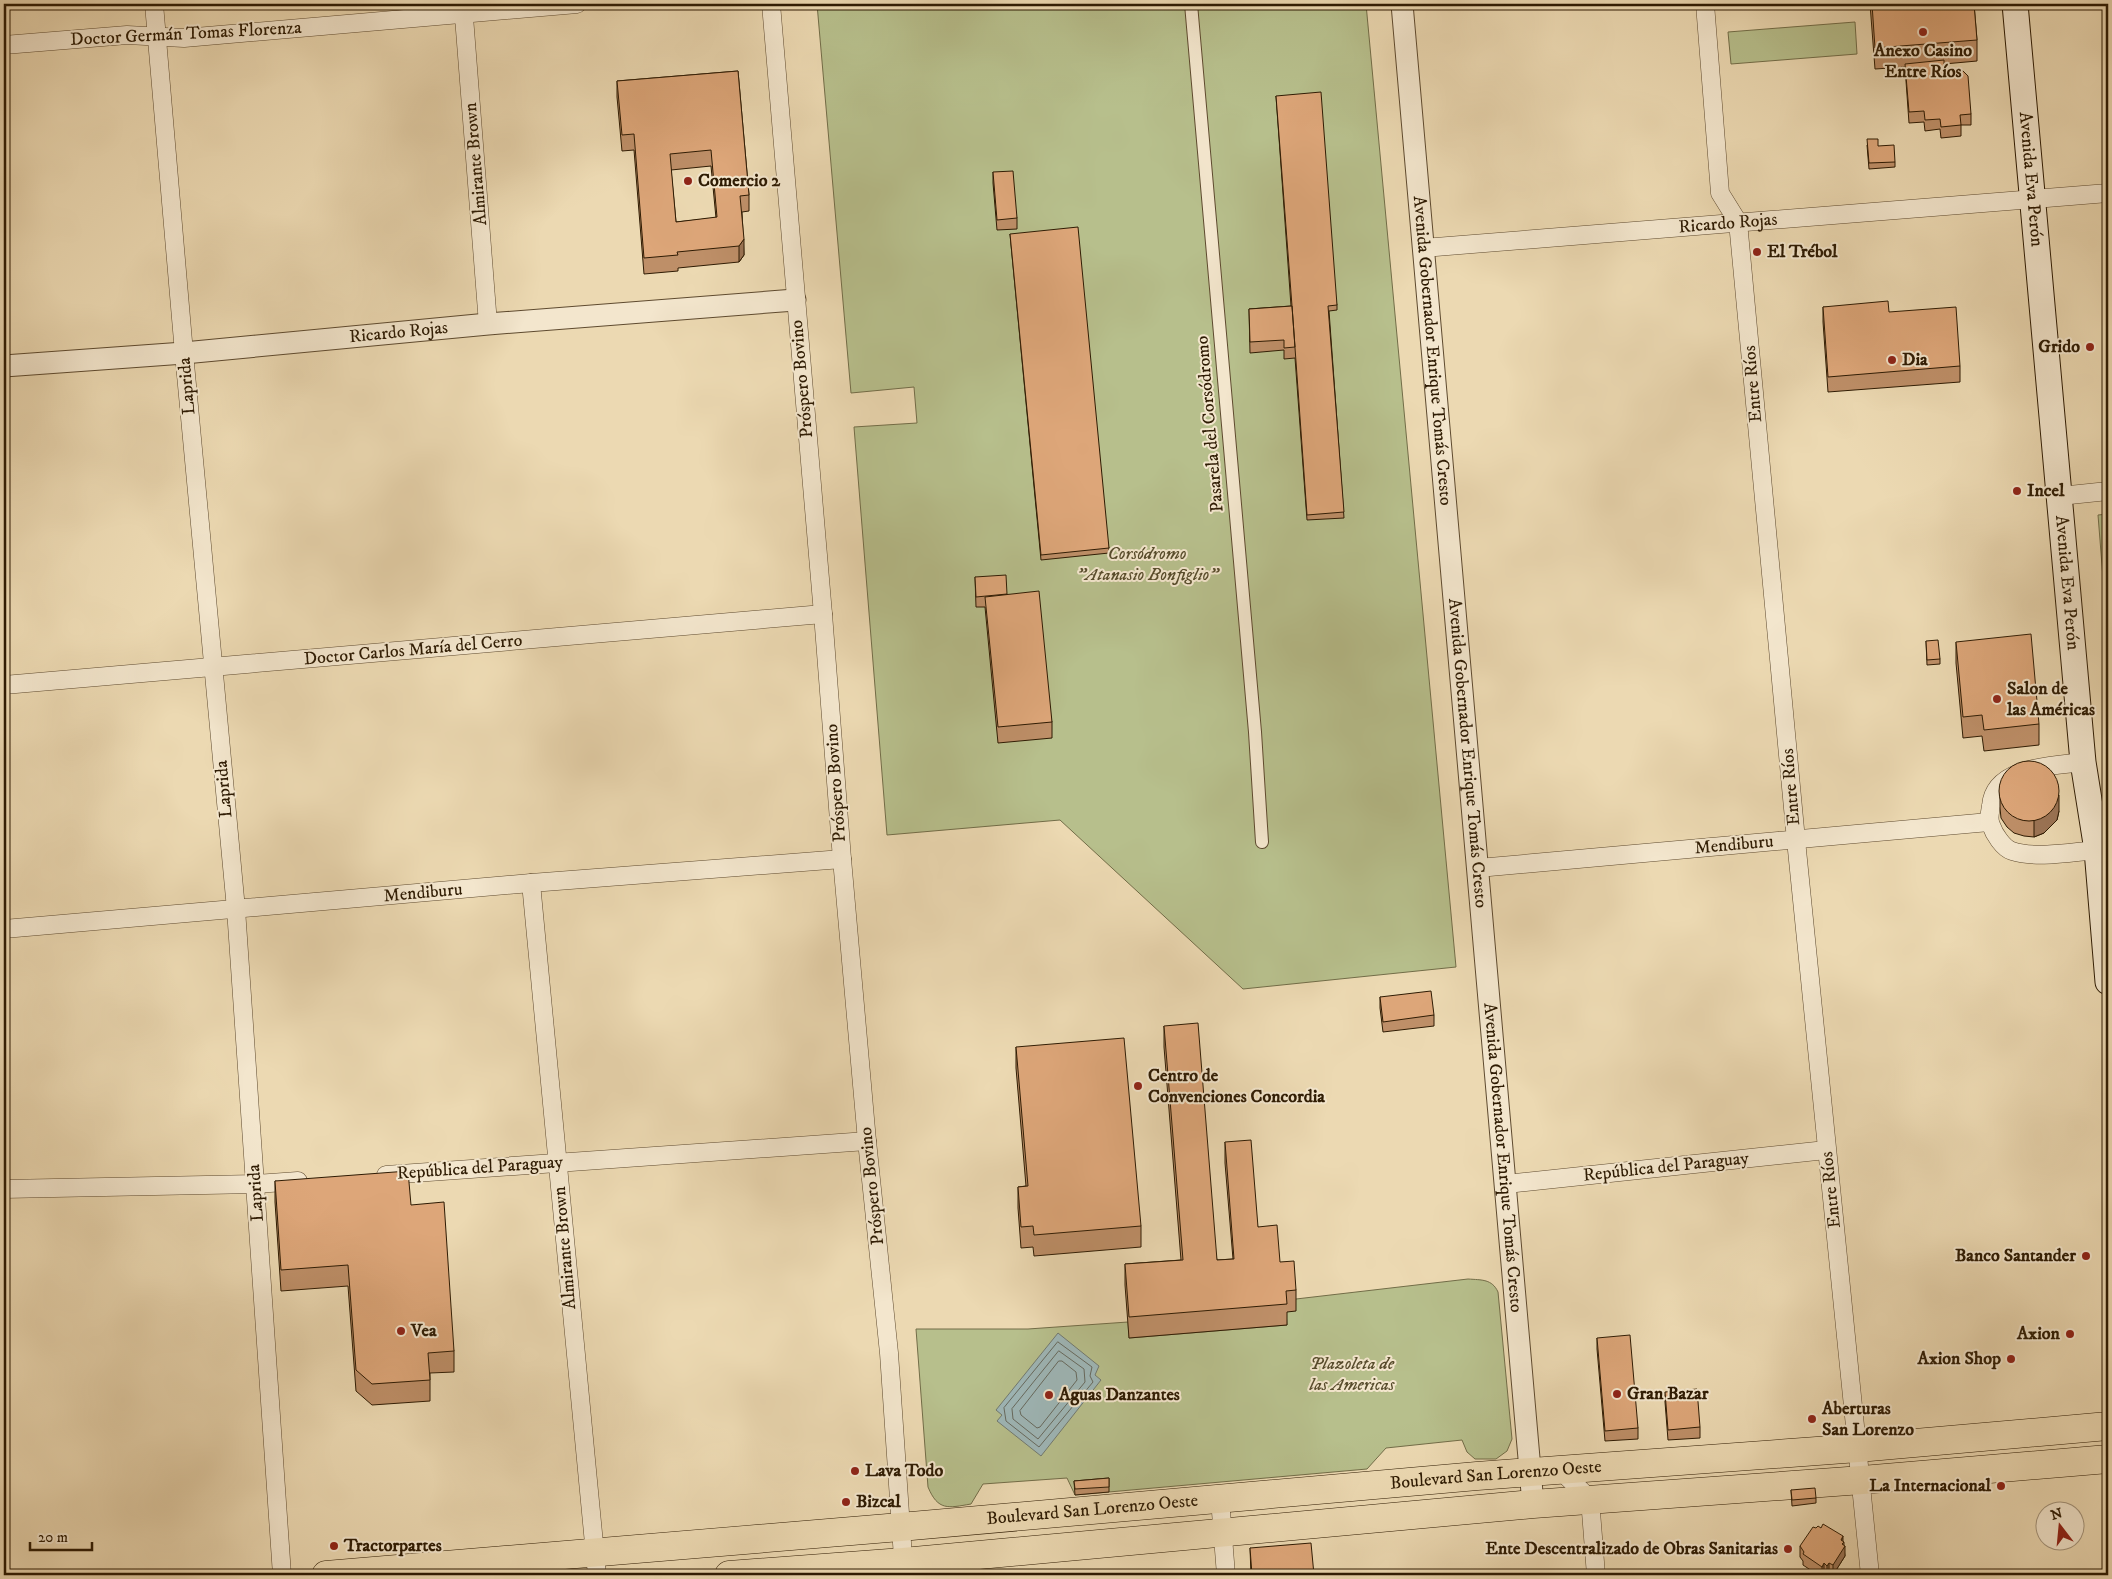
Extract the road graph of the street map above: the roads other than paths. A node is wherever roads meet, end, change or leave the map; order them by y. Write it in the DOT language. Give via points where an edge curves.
graph roads {
  1 [pos="154,4"];
  2 [pos="577,4"];
  3 [pos="770,4"];
  4 [pos="1191,4"];
  5 [pos="1402,4"];
  6 [pos="1704,4"];
  7 [pos="2015,4"];
  8 [pos="463,9"];
  9 [pos="156,36"];
  10 [pos="4,45"];
  11 [pos="2108,193"];
  12 [pos="2033,199"];
  13 [pos="1738,222"];
  14 [pos="1423,248"];
  15 [pos="795,300"];
  16 [pos="488,324"];
  17 [pos="184,353"];
  18 [pos="4,366"];
  19 [pos="2108,491"];
  20 [pos="2060,496"];
  21 [pos="823,614"];
  22 [pos="213,667"];
  23 [pos="4,685"];
  24 [pos="2083,762"];
  25 [pos="1989,822"];
  26 [pos="1796,840"];
  27 [pos="1262,842"];
  28 [pos="2097,850"];
  29 [pos="842,858"];
  30 [pos="1478,868"];
  31 [pos="532,883"];
  32 [pos="236,909"];
  33 [pos="4,929"];
  34 [pos="2108,982"];
  35 [pos="867,1141"];
  36 [pos="1826,1150"];
  37 [pos="557,1162"];
  38 [pos="372,1176"];
  39 [pos="314,1180"];
  40 [pos="256,1184"];
  41 [pos="1506,1184"];
  42 [pos="4,1189"];
  43 [pos="2108,1426"];
  44 [pos="1858,1448"];
  45 [pos="2108,1459"];
  46 [pos="1560,1470"];
  47 [pos="1531,1472"];
  48 [pos="1862,1480"];
  49 [pos="1220,1499"];
  50 [pos="1590,1500"];
  51 [pos="1533,1504"];
  52 [pos="900,1527"];
  53 [pos="1222,1532"];
  54 [pos="595,1564"];
  55 [pos="903,1569"];
  56 [pos="282,1575"];
  57 [pos="326,1575"];
  58 [pos="729,1575"];
  59 [pos="1226,1575"];
  60 [pos="1596,1575"];
  61 [pos="1870,1575"];
  1 -- 9 [label="street, Laprida"];
  2 -- 8 [label="street, Doctor Germán Tomas Florenza"];
  3 -- 15 [label="street, Próspero Bovino"];
  4 -- 27 [label="street, Pasarela del Corsódromo"];
  5 -- 14 [label="street, Avenida Gobernador Enrique Tomás Cresto"];
  6 -- 13 [label="street, Entre Ríos" via="1720,193"];
  7 -- 12 [label="main road, Avenida Eva Perón"];
  8 -- 9 [label="street, Doctor Germán Tomas Florenza" via="184,38"];
  8 -- 16 [label="street, Almirante Brown"];
  9 -- 10 [label="street, Doctor Germán Tomas Florenza" via="127,35"];
  9 -- 17 [label="street, Laprida"];
  11 -- 12 [label="street, Ricardo Rojas"];
  12 -- 13 [label="street, Ricardo Rojas"];
  12 -- 20 [label="main road, Avenida Eva Perón"];
  13 -- 14 [label="street, Ricardo Rojas"];
  13 -- 26 [label="street, Entre Ríos"];
  14 -- 30 [label="street, Avenida Gobernador Enrique Tomás Cresto"];
  15 -- 16 [label="street, Ricardo Rojas"];
  15 -- 21 [label="street, Próspero Bovino"];
  16 -- 17 [label="street, Ricardo Rojas"];
  17 -- 18 [label="street, Ricardo Rojas"];
  17 -- 22 [label="street, Laprida"];
  19 -- 20 [label="street"];
  20 -- 24 [label="main road, Avenida Eva Perón"];
  21 -- 22 [label="street, Doctor Carlos María del Cerro"];
  21 -- 29 [label="street, Próspero Bovino"];
  22 -- 23 [label="street, Doctor Carlos María del Cerro"];
  22 -- 32 [label="street, Laprida"];
  24 -- 25 [label="street" via="2024,770 2001,784 1992,798"];
  24 -- 28 [label="main road, Avenida Eva Perón"];
  25 -- 26 [label="street, Mendiburu"];
  25 -- 28 [label="street" via="1994,834 2010,851 2034,855"];
  26 -- 30 [label="street, Mendiburu"];
  26 -- 36 [label="street, Entre Ríos"];
  28 -- 34 [label="main road, Avenida Eva Perón"];
  29 -- 31 [label="street, Mendiburu"];
  29 -- 35 [label="street, Próspero Bovino"];
  30 -- 41 [label="street, Avenida Gobernador Enrique Tomás Cresto"];
  31 -- 32 [label="street, Mendiburu"];
  31 -- 37 [label="street, Almirante Brown"];
  32 -- 33 [label="street, Mendiburu"];
  32 -- 40 [label="street, Laprida"];
  35 -- 37 [label="street, República del Paraguay"];
  35 -- 52 [label="street, Próspero Bovino" via="890,1353"];
  36 -- 41 [label="street, República del Paraguay"];
  36 -- 44 [label="street, Entre Ríos"];
  37 -- 38 [label="street, República del Paraguay"];
  37 -- 54 [label="street, Almirante Brown"];
  39 -- 40 [label="street"];
  40 -- 42 [label="street"];
  40 -- 56 [label="street, Laprida"];
  41 -- 47 [label="street, Avenida Gobernador Enrique Tomás Cresto"];
  43 -- 44 [label="main road, Boulevard San Lorenzo Oeste"];
  44 -- 46 [label="main road, Boulevard San Lorenzo Oeste"];
  44 -- 48 [label="street, Entre Ríos"];
  45 -- 48 [label="main road, Boulevard San Lorenzo Oeste"];
  46 -- 47 [label="main road, Boulevard San Lorenzo Oeste"];
  46 -- 50 [label="street"];
  47 -- 49 [label="main road, Boulevard San Lorenzo Oeste"];
  47 -- 51 [label="street, Avenida Gobernador Enrique Tomás Cresto"];
  48 -- 50 [label="main road, Boulevard San Lorenzo Oeste"];
  48 -- 61 [label="street, Entre Ríos"];
  49 -- 52 [label="main road, Boulevard San Lorenzo Oeste"];
  49 -- 53 [label="street"];
  50 -- 51 [label="main road, Boulevard San Lorenzo Oeste"];
  50 -- 60 [label="street"];
  51 -- 53 [label="main road, Boulevard San Lorenzo Oeste"];
  52 -- 54 [label="main road, Boulevard San Lorenzo Oeste"];
  52 -- 55 [label="street, Próspero Bovino"];
  53 -- 55 [label="main road, Boulevard San Lorenzo Oeste"];
  53 -- 59 [label="street"];
  54 -- 57 [label="main road, Boulevard San Lorenzo Oeste"];
  55 -- 58 [label="main road, Boulevard San Lorenzo Oeste"];
}
